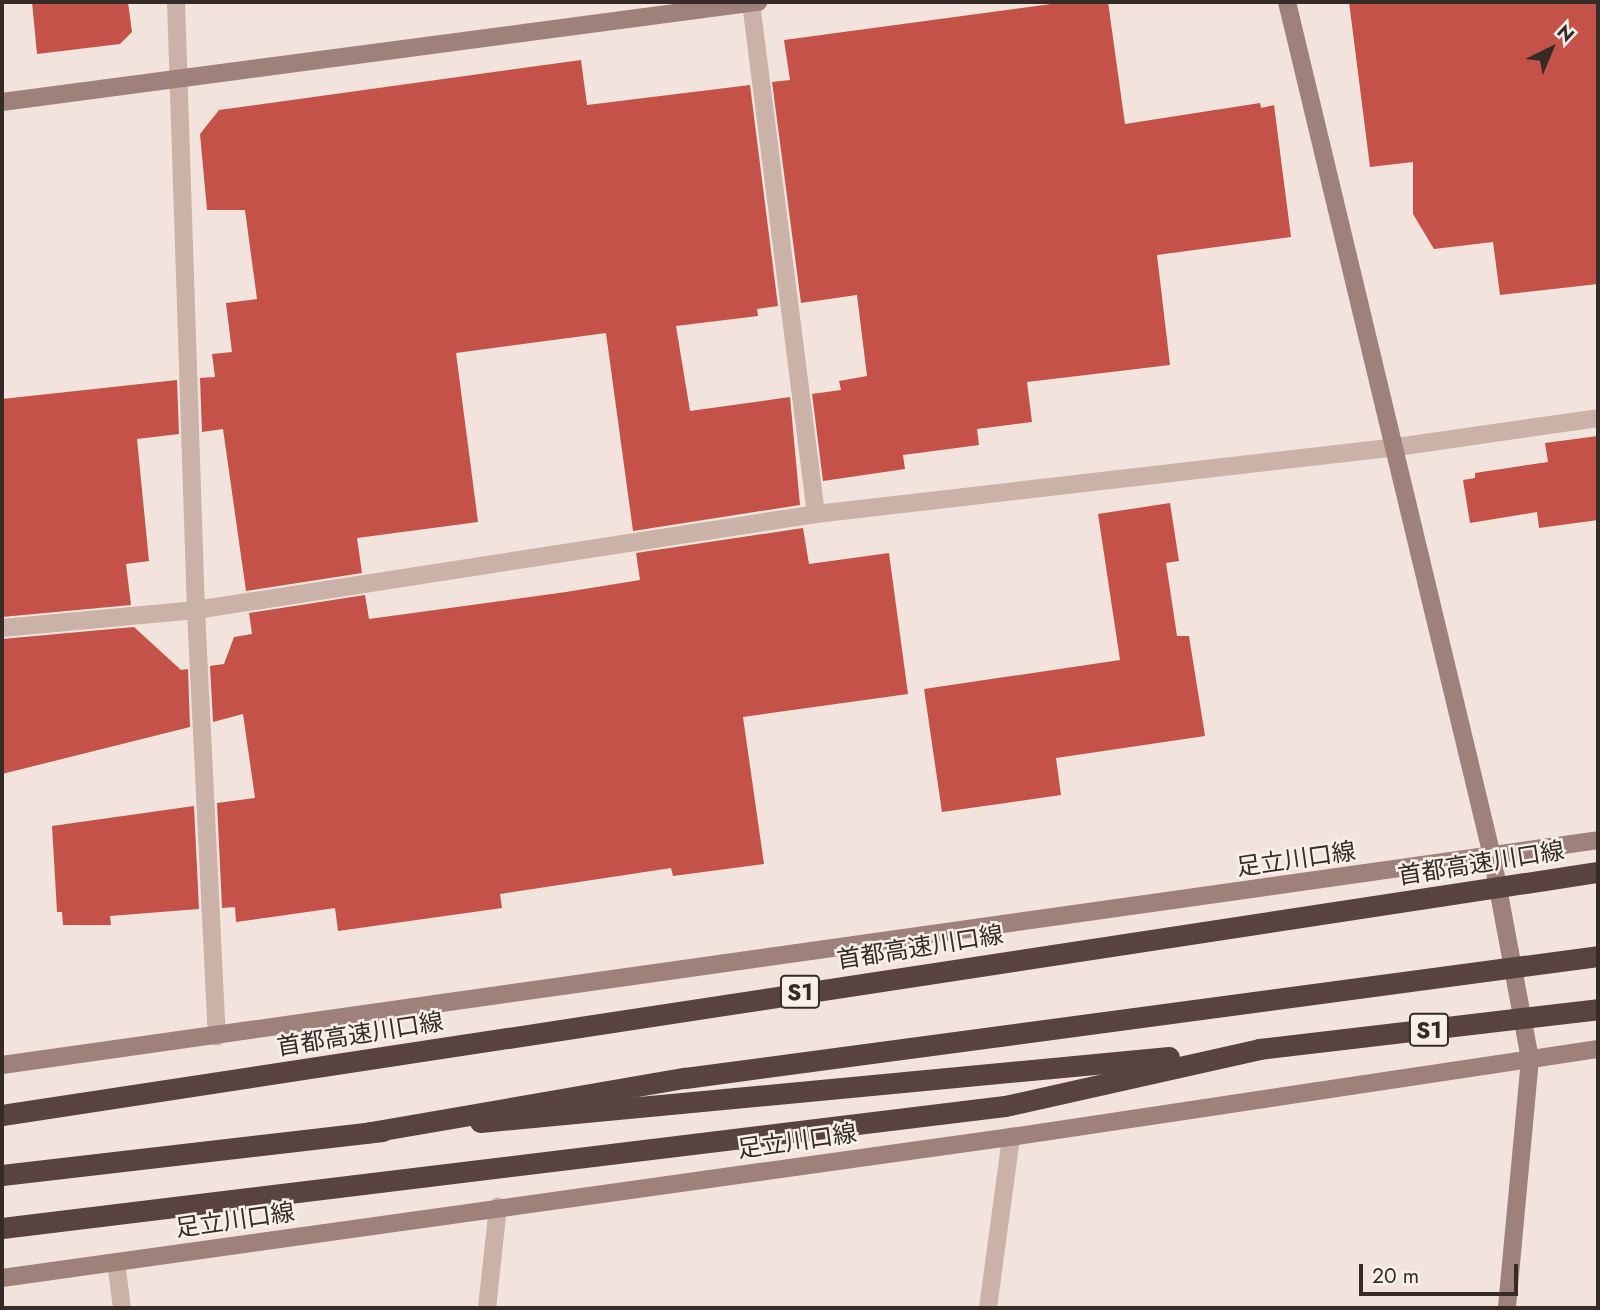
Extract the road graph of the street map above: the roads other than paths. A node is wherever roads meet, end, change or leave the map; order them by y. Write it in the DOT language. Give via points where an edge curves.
graph roads {
  1 [pos="176,2"];
  2 [pos="751,2"];
  3 [pos="758,2"];
  4 [pos="1287,2"];
  5 [pos="181,80"];
  6 [pos="2,102"];
  7 [pos="1598,418"];
  8 [pos="1397,447"];
  9 [pos="816,514"];
  10 [pos="196,610"];
  11 [pos="2,628"];
  12 [pos="1598,840"];
  13 [pos="1492,856"];
  14 [pos="1598,872"];
  15 [pos="1598,956"];
  16 [pos="1598,1009"];
  17 [pos="217,1036"];
  18 [pos="1259,1049"];
  19 [pos="1598,1049"];
  20 [pos="1530,1059"];
  21 [pos="2,1065"];
  22 [pos="2,1115"];
  23 [pos="365,1133"];
  24 [pos="1012,1137"];
  25 [pos="2,1175"];
  26 [pos="498,1207"];
  27 [pos="2,1228"];
  28 [pos="116,1262"];
  29 [pos="2,1278"];
  30 [pos="122,1308"];
  31 [pos="487,1308"];
  32 [pos="988,1308"];
  33 [pos="1507,1308"];
  1 -- 5 [label="street"];
  2 -- 3 [label="main road"];
  2 -- 5 [label="main road"];
  2 -- 9 [label="street"];
  4 -- 8 [label="main road"];
  5 -- 6 [label="main road"];
  5 -- 10 [label="street"];
  7 -- 8 [label="street"];
  8 -- 9 [label="street"];
  8 -- 13 [label="main road"];
  9 -- 10 [label="street"];
  10 -- 11 [label="street"];
  10 -- 17 [label="street"];
  12 -- 13 [label="main road, 足立川口線"];
  13 -- 17 [label="main road, 足立川口線"];
  13 -- 20 [label="main road"];
  14 -- 22 [label="highway, 首都高速川口線 / S1, bridge"];
  15 -- 23 [label="highway, bridge" via="685,1078"];
  16 -- 18 [label="highway, S1, bridge"];
  17 -- 21 [label="main road, 足立川口線"];
  18 -- 23 [label="highway, S1, bridge"];
  18 -- 27 [label="highway, S1" via="1004,1106"];
  19 -- 20 [label="main road, 足立川口線"];
  20 -- 24 [label="main road, 足立川口線"];
  20 -- 33 [label="main road"];
  23 -- 25 [label="highway, S1"];
  24 -- 26 [label="main road, 足立川口線"];
  24 -- 32 [label="street"];
  26 -- 28 [label="main road, 足立川口線"];
  26 -- 31 [label="street"];
  28 -- 29 [label="main road, 足立川口線"];
  28 -- 30 [label="street"];
}
